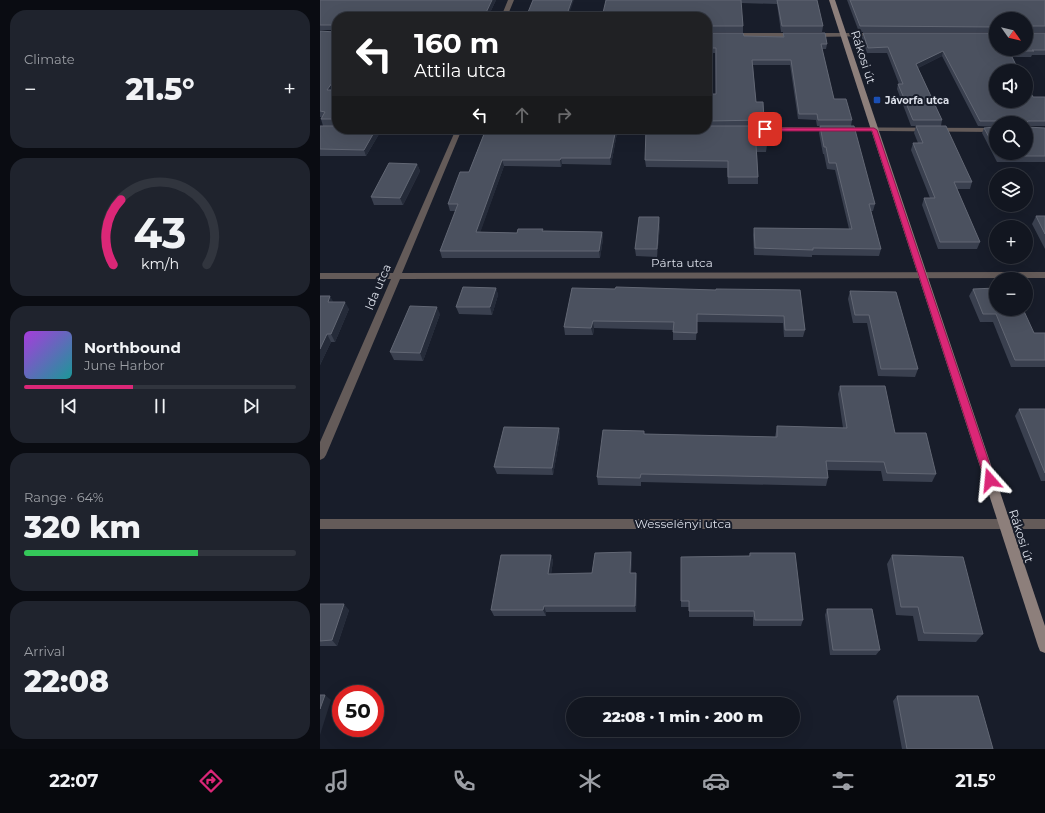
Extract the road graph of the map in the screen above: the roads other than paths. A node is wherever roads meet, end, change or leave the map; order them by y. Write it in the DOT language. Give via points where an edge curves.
graph roads {
  1 [pos="511,0"];
  2 [pos="832,0"];
  3 [pos="506,12"];
  4 [pos="712,35"];
  5 [pos="843,35"];
  6 [pos="881,35"];
  7 [pos="741,129"];
  8 [pos="874,130"];
  9 [pos="989,130"];
  10 [pos="457,134"];
  11 [pos="922,275"];
  12 [pos="1045,275"];
  13 [pos="320,276"];
  14 [pos="396,276"];
  15 [pos="320,455"];
  16 [pos="320,524"];
  17 [pos="1005,524"];
  18 [pos="1045,524"];
  19 [pos="1045,646"];
  1 -- 3 [label="street"];
  2 -- 5 [label="main road, Rákosi út"];
  4 -- 5 [label="street"];
  5 -- 6 [label="street"];
  5 -- 8 [label="main road, Rákosi út"];
  7 -- 8 [label="street"];
  8 -- 9 [label="street"];
  8 -- 11 [label="main road, Rákosi út"];
  10 -- 14 [label="street, Ida utca"];
  11 -- 12 [label="street, Párta utca"];
  11 -- 14 [label="street, Párta utca"];
  11 -- 17 [label="main road, Rákosi út"];
  13 -- 14 [label="street, Párta utca"];
  14 -- 15 [label="street, Ida utca"];
  16 -- 17 [label="street, Wesselényi utca"];
  17 -- 18 [label="street, Wesselényi utca"];
  17 -- 19 [label="main road, Rákosi út"];
}
